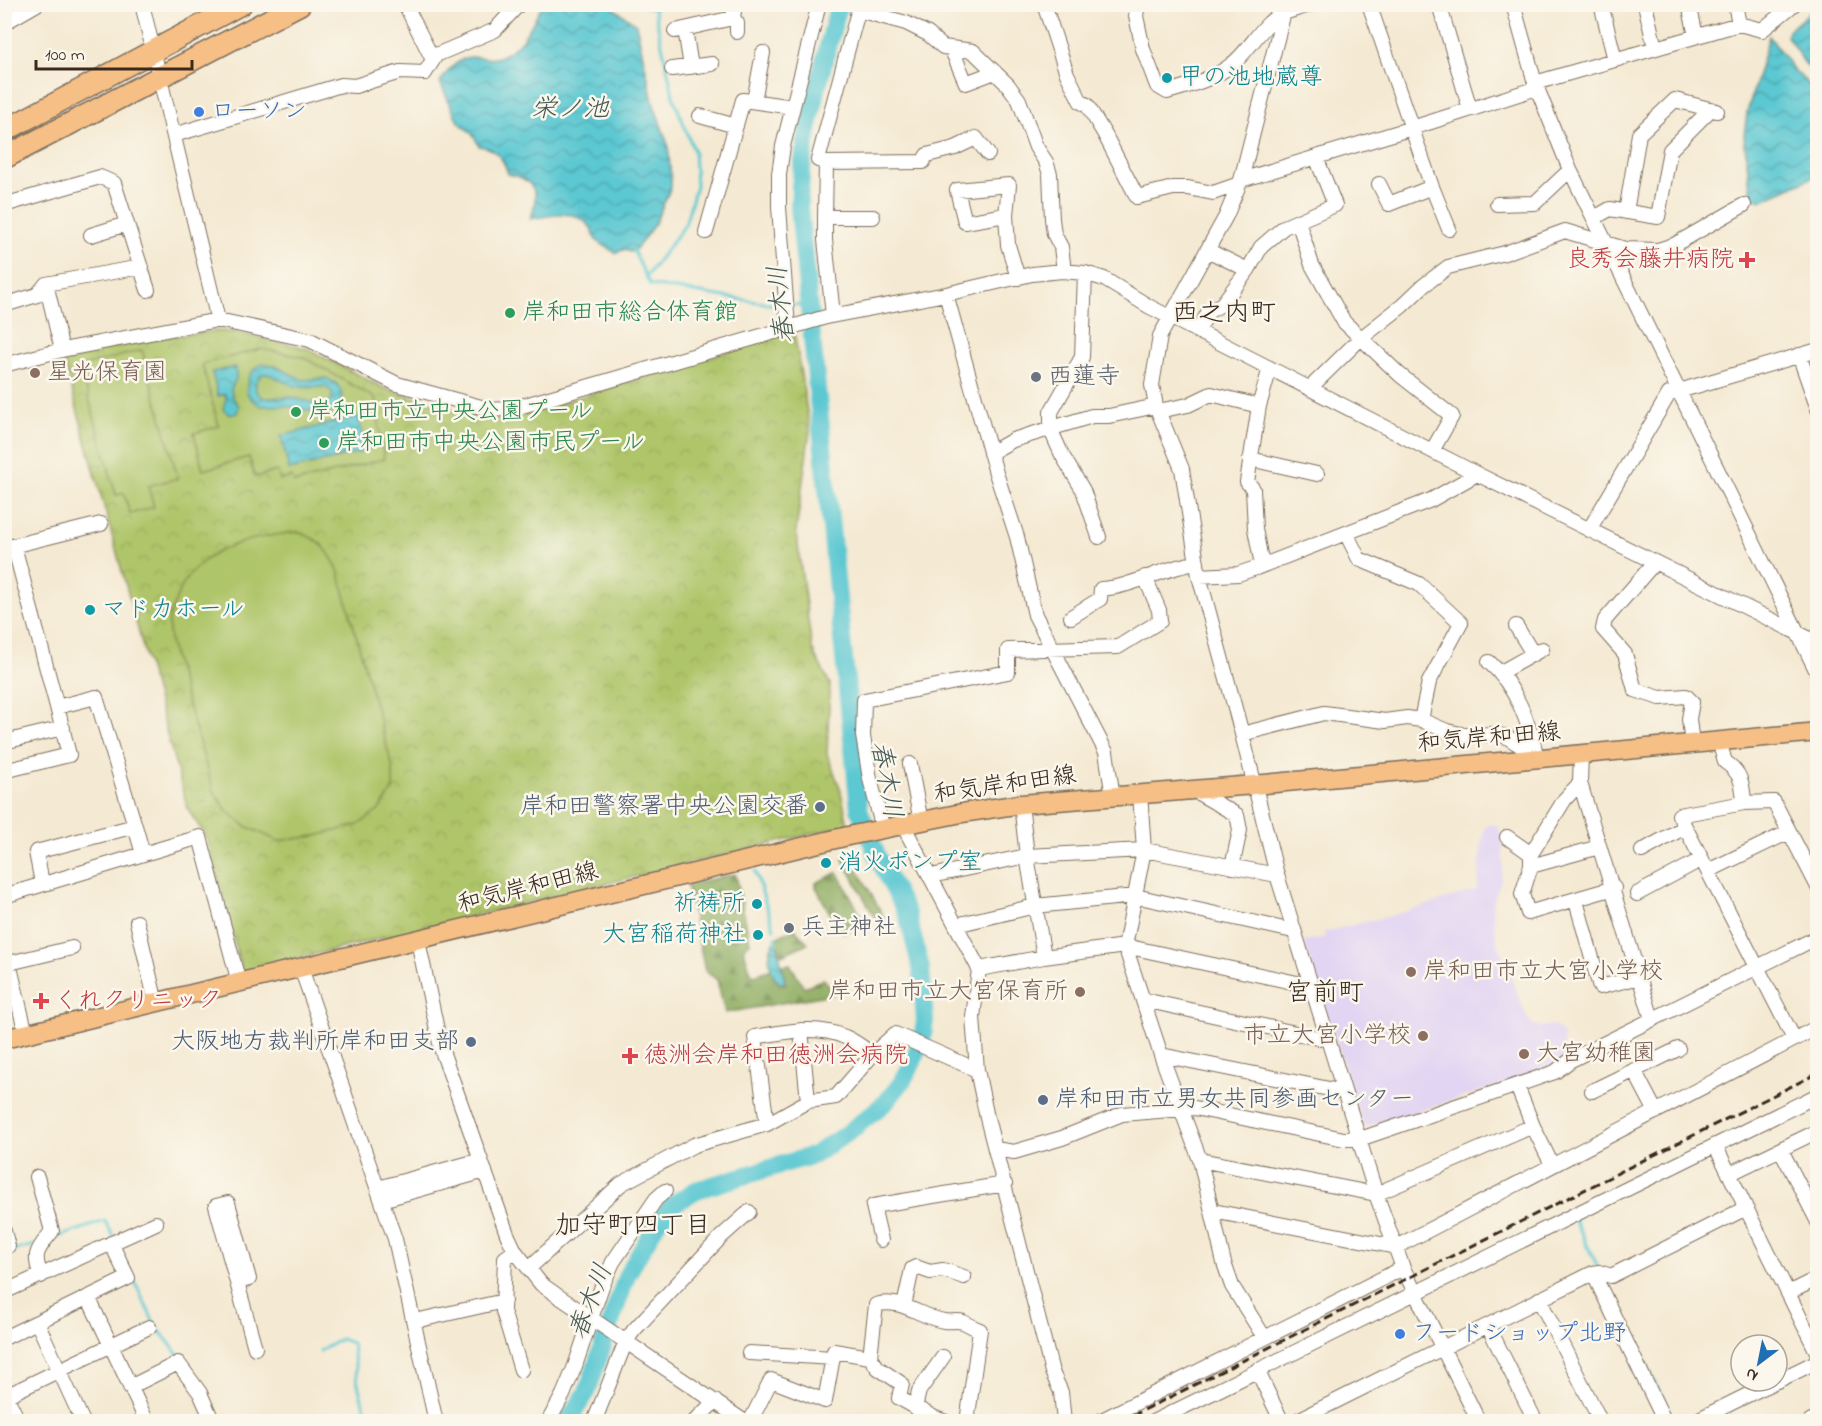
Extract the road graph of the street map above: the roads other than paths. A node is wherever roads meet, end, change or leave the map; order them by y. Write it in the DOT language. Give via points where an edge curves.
graph roads {
  1 [pos="37,4"];
  2 [pos="142,4"];
  3 [pos="241,4"];
  4 [pos="300,4"];
  5 [pos="405,4"];
  6 [pos="519,4"];
  7 [pos="819,4"];
  8 [pos="1044,4"];
  9 [pos="1138,4"];
  10 [pos="1312,4"];
  11 [pos="1369,4"];
  12 [pos="1439,4"];
  13 [pos="1513,4"];
  14 [pos="1601,4"];
  15 [pos="1645,4"];
  16 [pos="1689,4"];
  17 [pos="1735,4"];
  18 [pos="1794,4"];
  19 [pos="859,7"];
  20 [pos="1285,9"];
  21 [pos="735,18"];
  22 [pos="4,23"];
  23 [pos="1739,24"];
  24 [pos="1696,36"];
  25 [pos="951,48"];
  26 [pos="1655,48"];
  27 [pos="154,52"];
  28 [pos="763,53"];
  29 [pos="433,60"];
  30 [pos="1615,60"];
  31 [pos="712,64"];
  32 [pos="691,67"];
  33 [pos="672,69"];
  34 [pos="995,72"];
  35 [pos="160,76"];
  36 [pos="1536,86"];
  37 [pos="754,101"];
  38 [pos="793,107"];
  39 [pos="1470,109"];
  40 [pos="700,116"];
  41 [pos="736,126"];
  42 [pos="1412,128"];
  43 [pos="4,131"];
  44 [pos="174,135"];
  45 [pos="988,154"];
  46 [pos="1316,157"];
  47 [pos="4,158"];
  48 [pos="826,163"];
  49 [pos="1570,170"];
  50 [pos="1240,182"];
  51 [pos="1379,184"];
  52 [pos="1432,187"];
  53 [pos="1497,204"];
  54 [pos="4,205"];
  55 [pos="1744,206"];
  56 [pos="1626,212"];
  57 [pos="1006,215"];
  58 [pos="825,217"];
  59 [pos="873,217"];
  60 [pos="1594,218"];
  61 [pos="1298,221"];
  62 [pos="127,224"];
  63 [pos="1449,230"];
  64 [pos="706,232"];
  65 [pos="91,235"];
  66 [pos="1606,242"];
  67 [pos="1207,250"];
  68 [pos="141,267"];
  69 [pos="1248,270"];
  70 [pos="1064,271"];
  71 [pos="1085,273"];
  72 [pos="1018,278"];
  73 [pos="46,284"];
  74 [pos="148,290"];
  75 [pos="946,294"];
  76 [pos="4,305"];
  77 [pos="830,316"];
  78 [pos="1170,317"];
  79 [pos="218,320"];
  80 [pos="791,327"];
  81 [pos="1198,331"];
  82 [pos="1360,339"];
  83 [pos="62,350"];
  84 [pos="1818,350"];
  85 [pos="1799,355"];
  86 [pos="4,365"];
  87 [pos="1270,368"];
  88 [pos="1310,388"];
  89 [pos="1678,390"];
  90 [pos="1258,406"];
  91 [pos="1157,408"];
  92 [pos="1818,409"];
  93 [pos="1052,429"];
  94 [pos="1432,451"];
  95 [pos="990,453"];
  96 [pos="1250,459"];
  97 [pos="1317,474"];
  98 [pos="1477,474"];
  99 [pos="101,524"];
  100 [pos="1589,530"];
  101 [pos="1346,533"];
  102 [pos="1099,537"];
  103 [pos="9,547"];
  104 [pos="1655,562"];
  105 [pos="1262,566"];
  106 [pos="1198,569"];
  107 [pos="1145,577"];
  108 [pos="1071,617"];
  109 [pos="1515,626"];
  110 [pos="1797,632"];
  111 [pos="1818,643"];
  112 [pos="1054,649"];
  113 [pos="1489,662"];
  114 [pos="1501,672"];
  115 [pos="1818,674"];
  116 [pos="57,707"];
  117 [pos="1420,720"];
  118 [pos="63,728"];
  119 [pos="1818,732"];
  120 [pos="1242,734"];
  121 [pos="1719,741"];
  122 [pos="4,742"];
  123 [pos="1692,744"];
  124 [pos="1581,754"];
  125 [pos="1537,757"];
  126 [pos="910,764"];
  127 [pos="4,771"];
  128 [pos="1580,783"];
  129 [pos="1254,785"];
  130 [pos="1192,790"];
  131 [pos="1140,794"];
  132 [pos="1113,796"];
  133 [pos="1744,803"];
  134 [pos="1021,804"];
  135 [pos="912,824"];
  136 [pos="135,826"];
  137 [pos="1685,827"];
  138 [pos="881,830"];
  139 [pos="1789,832"];
  140 [pos="1507,837"];
  141 [pos="1599,847"];
  142 [pos="1144,850"];
  143 [pos="1642,851"];
  144 [pos="143,854"];
  145 [pos="1027,856"];
  146 [pos="1531,860"];
  147 [pos="1705,865"];
  148 [pos="1232,867"];
  149 [pos="1277,875"];
  150 [pos="931,876"];
  151 [pos="42,883"];
  152 [pos="1818,887"];
  153 [pos="1614,888"];
  154 [pos="1637,894"];
  155 [pos="4,896"];
  156 [pos="1135,896"];
  157 [pos="1576,901"];
  158 [pos="1035,906"];
  159 [pos="137,922"];
  160 [pos="956,925"];
  161 [pos="1293,931"];
  162 [pos="1818,937"];
  163 [pos="418,941"];
  164 [pos="1125,946"];
  165 [pos="72,948"];
  166 [pos="1044,957"];
  167 [pos="1758,966"];
  168 [pos="302,968"];
  169 [pos="979,969"];
  170 [pos="1640,977"];
  171 [pos="238,983"];
  172 [pos="1311,986"];
  173 [pos="1144,1000"];
  174 [pos="156,1003"];
  175 [pos="1652,1018"];
  176 [pos="1818,1027"];
  177 [pos="801,1030"];
  178 [pos="26,1034"];
  179 [pos="1328,1037"];
  180 [pos="4,1039"];
  181 [pos="1794,1039"];
  182 [pos="1678,1049"];
  183 [pos="873,1054"];
  184 [pos="1161,1055"];
  185 [pos="977,1070"];
  186 [pos="1634,1070"];
  187 [pos="1517,1086"];
  188 [pos="1592,1091"];
  189 [pos="1344,1092"];
  190 [pos="1818,1095"];
  191 [pos="808,1101"];
  192 [pos="1181,1109"];
  193 [pos="1656,1112"];
  194 [pos="767,1124"];
  195 [pos="1533,1126"];
  196 [pos="1818,1131"];
  197 [pos="1360,1139"];
  198 [pos="1715,1145"];
  199 [pos="995,1149"];
  200 [pos="1781,1149"];
  201 [pos="1200,1160"];
  202 [pos="483,1165"];
  203 [pos="1552,1165"];
  204 [pos="1729,1174"];
  205 [pos="37,1177"];
  206 [pos="1005,1184"];
  207 [pos="665,1191"];
  208 [pos="380,1194"];
  209 [pos="1376,1194"];
  210 [pos="1746,1208"];
  211 [pos="1213,1211"];
  212 [pos="749,1212"];
  213 [pos="1818,1222"];
  214 [pos="156,1223"];
  215 [pos="4,1231"];
  216 [pos="881,1240"];
  217 [pos="111,1243"];
  218 [pos="8,1246"];
  219 [pos="1396,1248"];
  220 [pos="515,1251"];
  221 [pos="529,1268"];
  222 [pos="1403,1268"];
  223 [pos="1593,1273"];
  224 [pos="41,1276"];
  225 [pos="964,1276"];
  226 [pos="1818,1278"];
  227 [pos="238,1282"];
  228 [pos="4,1292"];
  229 [pos="1414,1292"];
  230 [pos="1788,1293"];
  231 [pos="88,1297"];
  232 [pos="1539,1299"];
  233 [pos="504,1301"];
  234 [pos="904,1306"];
  235 [pos="593,1319"];
  236 [pos="415,1321"];
  237 [pos="37,1322"];
  238 [pos="1488,1326"];
  239 [pos="149,1328"];
  240 [pos="1264,1337"];
  241 [pos="4,1338"];
  242 [pos="624,1340"];
  243 [pos="111,1346"];
  244 [pos="1442,1347"];
  245 [pos="255,1348"];
  246 [pos="749,1353"];
  247 [pos="1818,1354"];
  248 [pos="870,1357"];
  249 [pos="943,1357"];
  250 [pos="833,1358"];
  251 [pos="1818,1361"];
  252 [pos="60,1370"];
  253 [pos="520,1370"];
  254 [pos="1257,1370"];
  255 [pos="1789,1375"];
  256 [pos="130,1387"];
  257 [pos="1752,1393"];
  258 [pos="5,1394"];
  259 [pos="715,1401"];
  260 [pos="915,1408"];
  261 [pos="1818,1418"];
  262 [pos="18,1422"];
  263 [pos="83,1422"];
  264 [pos="147,1422"];
  265 [pos="213,1422"];
  266 [pos="436,1422"];
  267 [pos="548,1422"];
  268 [pos="594,1422"];
  269 [pos="694,1422"];
  270 [pos="745,1422"];
  271 [pos="750,1422"];
  272 [pos="946,1422"];
  273 [pos="968,1422"];
  274 [pos="1064,1422"];
  275 [pos="1098,1422"];
  276 [pos="1153,1422"];
  277 [pos="1282,1422"];
  278 [pos="1294,1422"];
  279 [pos="1479,1422"];
  280 [pos="1536,1422"];
  281 [pos="1601,1422"];
  282 [pos="1665,1422"];
  283 [pos="1693,1422"];
  284 [pos="1810,1422"];
  1 -- 22 [label="street"];
  2 -- 27 [label="street"];
  3 -- 27 [label="highway"];
  4 -- 35 [label="highway"];
  5 -- 29 [label="street"];
  6 -- 29 [label="street" via="495,30 436,55"];
  7 -- 38 [label="street"];
  8 -- 50 [label="street" via="1067,74 1081,102 1106,135 1137,197 1173,188 1213,193"];
  9 -- 20 [label="street" via="1136,16 1143,49 1157,86 1167,92 1226,69"];
  10 -- 20 [label="street"];
  11 -- 42 [label="street"];
  12 -- 39 [label="street"];
  13 -- 36 [label="street"];
  14 -- 30 [label="street"];
  15 -- 26 [label="street"];
  16 -- 24 [label="street"];
  17 -- 23 [label="street"];
  18 -- 23 [label="street" via="1762,30"];
  19 -- 25 [label="street" via="906,23 943,47"];
  19 -- 48 [label="street" via="820,148 818,160"];
  20 -- 50 [label="street"];
  21 -- 32 [label="street" via="680,30"];
  23 -- 24 [label="street"];
  24 -- 26 [label="street"];
  25 -- 34 [label="street" via="973,51"];
  25 -- 34 [label="street" via="966,83"];
  26 -- 30 [label="street"];
  27 -- 35 [label="street"];
  27 -- 43 [label="highway"];
  28 -- 37 [label="street"];
  29 -- 44 [label="street" via="425,73 400,72 355,86 341,85"];
  30 -- 36 [label="street"];
  31 -- 32 [label="street"];
  32 -- 33 [label="street"];
  34 -- 70 [label="street" via="1019,100 1035,147 1046,162 1054,234 1061,247"];
  35 -- 44 [label="street"];
  35 -- 47 [label="highway"];
  36 -- 39 [label="street"];
  36 -- 49 [label="street"];
  37 -- 38 [label="street"];
  37 -- 41 [label="street" via="743,99"];
  38 -- 80 [label="street" via="779,174"];
  39 -- 42 [label="street"];
  40 -- 41 [label="street"];
  41 -- 64 [label="street"];
  42 -- 46 [label="street"];
  42 -- 52 [label="street"];
  44 -- 79 [label="street"];
  45 -- 48 [label="street" via="976,138 927,155 923,162"];
  46 -- 50 [label="street"];
  46 -- 61 [label="street" via="1335,205"];
  48 -- 58 [label="street"];
  49 -- 53 [label="street" via="1535,202"];
  49 -- 60 [label="street"];
  50 -- 67 [label="street"];
  51 -- 52 [label="street" via="1389,204"];
  52 -- 63 [label="street"];
  54 -- 62 [label="street" via="100,177 114,183"];
  55 -- 66 [label="street" via="1658,250 1631,250"];
  56 -- 56 [label="street" via="1658,217 1670,150 1715,111 1675,100 1639,134"];
  56 -- 60 [label="street" via="1610,209"];
  57 -- 72 [label="street" via="1008,245"];
  58 -- 59 [label="street"];
  58 -- 77 [label="street"];
  60 -- 66 [label="street"];
  61 -- 69 [label="street" via="1284,227 1261,247"];
  61 -- 82 [label="street" via="1311,264 1344,322"];
  62 -- 65 [label="street"];
  62 -- 68 [label="street"];
  66 -- 82 [label="street" via="1566,231 1505,253 1448,267"];
  66 -- 89 [label="street"];
  67 -- 69 [label="street"];
  67 -- 78 [label="street"];
  68 -- 73 [label="street"];
  68 -- 74 [label="street"];
  69 -- 81 [label="street" via="1222,304 1209,311"];
  70 -- 71 [label="street"];
  70 -- 72 [label="street"];
  71 -- 78 [label="street" via="1104,279"];
  71 -- 93 [label="street" via="1082,357 1051,412"];
  72 -- 75 [label="street"];
  73 -- 76 [label="street" via="37,296"];
  73 -- 83 [label="street"];
  75 -- 77 [label="street"];
  75 -- 95 [label="street"];
  77 -- 80 [label="street"];
  78 -- 81 [label="street"];
  78 -- 91 [label="street" via="1160,336 1155,359 1152,386"];
  79 -- 80 [label="street" via="310,340 398,384 492,410 515,408"];
  79 -- 83 [label="street"];
  81 -- 87 [label="street"];
  82 -- 88 [label="street"];
  82 -- 94 [label="street" via="1452,416"];
  83 -- 86 [label="street"];
  84 -- 85 [label="street"];
  85 -- 89 [label="street"];
  85 -- 92 [label="street"];
  87 -- 88 [label="street"];
  87 -- 90 [label="street"];
  88 -- 94 [label="street"];
  89 -- 100 [label="street" via="1669,394"];
  89 -- 110 [label="street"];
  90 -- 91 [label="street" via="1211,394 1188,405"];
  90 -- 96 [label="street"];
  91 -- 93 [label="street" via="1092,416"];
  91 -- 106 [label="street" via="1182,469"];
  93 -- 95 [label="street" via="1013,440"];
  93 -- 102 [label="street" via="1083,490"];
  94 -- 98 [label="street"];
  95 -- 112 [label="street" via="1017,537 1035,615"];
  96 -- 97 [label="street"];
  96 -- 105 [label="street" via="1247,482 1252,489 1254,529"];
  98 -- 100 [label="street"];
  98 -- 101 [label="street" via="1431,500"];
  99 -- 103 [label="street"];
  100 -- 104 [label="street"];
  101 -- 105 [label="street"];
  101 -- 117 [label="street" via="1359,559 1419,584 1461,623 1429,681"];
  103 -- 116 [label="street"];
  104 -- 110 [label="street"];
  104 -- 123 [label="street" via="1605,620 1604,629 1625,654 1635,690 1660,698 1686,696 1692,702"];
  105 -- 106 [label="street" via="1238,574"];
  106 -- 107 [label="street" via="1178,565"];
  106 -- 120 [label="street"];
  107 -- 108 [label="street" via="1101,589 1100,599"];
  107 -- 112 [label="street" via="1160,621 1118,647"];
  109 -- 114 [label="street" via="1538,652"];
  110 -- 111 [label="street"];
  110 -- 115 [label="street"];
  112 -- 132 [label="street" via="1106,752"];
  112 -- 138 [label="street" via="1008,650 1008,672 864,700 863,736"];
  113 -- 114 [label="street"];
  114 -- 125 [label="street" via="1524,709"];
  116 -- 118 [label="street"];
  116 -- 136 [label="street" via="96,697"];
  117 -- 120 [label="street" via="1385,721 1324,713"];
  117 -- 125 [label="street" via="1465,735 1507,737"];
  118 -- 122 [label="street"];
  118 -- 127 [label="street" via="69,755"];
  119 -- 121 [label="main road, 和気岸和田線"];
  120 -- 129 [label="street"];
  121 -- 123 [label="main road, 和気岸和田線"];
  121 -- 133 [label="street" via="1725,762 1740,774"];
  123 -- 124 [label="main road, 和気岸和田線"];
  124 -- 125 [label="main road, 和気岸和田線"];
  124 -- 128 [label="street"];
  125 -- 129 [label="main road, 和気岸和田線"];
  126 -- 135 [label="street"];
  128 -- 141 [label="street"];
  128 -- 146 [label="street" via="1565,799"];
  129 -- 130 [label="main road, 和気岸和田線"];
  129 -- 149 [label="street"];
  130 -- 131 [label="main road, 和気岸和田線"];
  130 -- 148 [label="street" via="1237,815 1240,830"];
  131 -- 132 [label="main road, 和気岸和田線"];
  131 -- 142 [label="street"];
  132 -- 134 [label="main road, 和気岸和田線"];
  133 -- 137 [label="street" via="1679,815"];
  133 -- 139 [label="street" via="1774,802"];
  134 -- 135 [label="main road, 和気岸和田線"];
  134 -- 145 [label="street"];
  135 -- 138 [label="main road, 和気岸和田線"];
  135 -- 150 [label="street"];
  136 -- 144 [label="street"];
  136 -- 151 [label="street" via="36,852"];
  137 -- 143 [label="street"];
  137 -- 147 [label="street"];
  138 -- 163 [label="main road, 和気岸和田線"];
  139 -- 147 [label="street"];
  139 -- 152 [label="street"];
  140 -- 146 [label="street"];
  141 -- 146 [label="street"];
  141 -- 153 [label="street"];
  142 -- 145 [label="street"];
  142 -- 148 [label="street"];
  142 -- 156 [label="street"];
  144 -- 151 [label="street"];
  144 -- 171 [label="street" via="200,837"];
  145 -- 150 [label="street"];
  145 -- 158 [label="street"];
  146 -- 157 [label="street" via="1522,894 1528,914"];
  147 -- 154 [label="street"];
  147 -- 167 [label="street"];
  148 -- 149 [label="street"];
  149 -- 161 [label="street"];
  150 -- 160 [label="street"];
  151 -- 155 [label="street"];
  153 -- 157 [label="street"];
  153 -- 170 [label="street"];
  156 -- 158 [label="street"];
  156 -- 161 [label="street"];
  156 -- 164 [label="street"];
  157 -- 170 [label="street" via="1600,987"];
  158 -- 160 [label="street"];
  158 -- 166 [label="street"];
  159 -- 174 [label="street"];
  160 -- 169 [label="street"];
  161 -- 172 [label="street"];
  162 -- 167 [label="street"];
  163 -- 168 [label="main road, 和気岸和田線"];
  163 -- 202 [label="street" via="441,1048"];
  164 -- 166 [label="street"];
  164 -- 172 [label="street"];
  164 -- 173 [label="street"];
  165 -- 178 [label="street" via="9,963"];
  166 -- 169 [label="street"];
  167 -- 175 [label="street"];
  167 -- 181 [label="street"];
  168 -- 171 [label="main road, 和気岸和田線"];
  168 -- 208 [label="street"];
  169 -- 185 [label="street" via="973,1017"];
  170 -- 175 [label="street"];
  171 -- 174 [label="main road, 和気岸和田線"];
  172 -- 179 [label="street"];
  173 -- 179 [label="street"];
  173 -- 184 [label="street"];
  174 -- 178 [label="main road, 和気岸和田線"];
  175 -- 187 [label="street" via="1554,1072"];
  176 -- 181 [label="street"];
  177 -- 183 [label="street" via="835,1033"];
  177 -- 191 [label="street"];
  177 -- 194 [label="street" via="755,1037"];
  178 -- 180 [label="main road, 和気岸和田線"];
  179 -- 189 [label="street"];
  181 -- 193 [label="street"];
  182 -- 186 [label="street"];
  183 -- 185 [label="street" via="895,1034"];
  183 -- 191 [label="street" via="836,1097"];
  184 -- 189 [label="street"];
  184 -- 192 [label="street"];
  185 -- 199 [label="street"];
  186 -- 188 [label="street"];
  186 -- 193 [label="street"];
  187 -- 195 [label="street"];
  187 -- 197 [label="street"];
  189 -- 197 [label="street"];
  190 -- 198 [label="street"];
  191 -- 194 [label="street"];
  192 -- 197 [label="street" via="1195,1108"];
  192 -- 199 [label="street" via="1122,1114 1014,1152"];
  192 -- 201 [label="street"];
  193 -- 203 [label="street"];
  194 -- 221 [label="street" via="694,1145 621,1184"];
  195 -- 203 [label="street"];
  195 -- 209 [label="street"];
  196 -- 200 [label="street"];
  197 -- 209 [label="street"];
  198 -- 204 [label="street"];
  198 -- 229 [label="street"];
  199 -- 206 [label="street"];
  200 -- 204 [label="street"];
  200 -- 213 [label="street"];
  201 -- 209 [label="street"];
  201 -- 211 [label="street"];
  202 -- 208 [label="street"];
  202 -- 220 [label="street"];
  203 -- 219 [label="street"];
  204 -- 210 [label="street"];
  205 -- 224 [label="street" via="52,1231 35,1260"];
  206 -- 216 [label="street" via="873,1206"];
  206 -- 274 [label="street" via="1060,1392"];
  207 -- 235 [label="street" via="613,1262"];
  208 -- 236 [label="street"];
  209 -- 219 [label="street"];
  210 -- 223 [label="street" via="1611,1276"];
  210 -- 230 [label="street"];
  211 -- 219 [label="street"];
  211 -- 240 [label="street" via="1232,1286"];
  212 -- 242 [label="street"];
  214 -- 217 [label="street"];
  215 -- 218 [label="street"];
  217 -- 224 [label="street"];
  217 -- 231 [label="street" via="128,1278"];
  219 -- 222 [label="street"];
  220 -- 221 [label="street"];
  220 -- 233 [label="street" via="505,1258"];
  221 -- 235 [label="street" via="542,1284"];
  222 -- 229 [label="street"];
  222 -- 240 [label="street"];
  223 -- 232 [label="street"];
  223 -- 282 [label="street"];
  224 -- 228 [label="street"];
  225 -- 234 [label="street" via="943,1270 912,1269"];
  226 -- 230 [label="street"];
  227 -- 227 [label="street" via="216,1206 228,1203 249,1279"];
  227 -- 245 [label="street"];
  229 -- 244 [label="street"];
  229 -- 254 [label="street"];
  230 -- 247 [label="street"];
  231 -- 237 [label="street"];
  231 -- 243 [label="street"];
  232 -- 238 [label="street"];
  232 -- 281 [label="street"];
  233 -- 236 [label="street"];
  233 -- 253 [label="street" via="503,1311"];
  234 -- 248 [label="street" via="876,1305"];
  234 -- 273 [label="street" via="944,1322 963,1322 980,1330"];
  235 -- 242 [label="street"];
  235 -- 267 [label="street"];
  236 -- 266 [label="street"];
  237 -- 241 [label="street"];
  237 -- 252 [label="street"];
  238 -- 244 [label="street"];
  238 -- 280 [label="street"];
  239 -- 243 [label="street"];
  240 -- 275 [label="street"];
  242 -- 259 [label="street"];
  242 -- 268 [label="street"];
  243 -- 252 [label="street"];
  243 -- 256 [label="street"];
  244 -- 278 [label="street"];
  244 -- 279 [label="street"];
  246 -- 250 [label="street"];
  248 -- 250 [label="street" via="834,1351"];
  248 -- 260 [label="street" via="878,1368 902,1384 899,1398"];
  249 -- 260 [label="street" via="919,1391"];
  250 -- 271 [label="street" via="825,1401 771,1380"];
  251 -- 255 [label="street"];
  252 -- 258 [label="street"];
  252 -- 263 [label="street"];
  254 -- 276 [label="street"];
  254 -- 277 [label="street"];
  256 -- 264 [label="street"];
  256 -- 265 [label="street" via="178,1363 200,1393"];
  257 -- 283 [label="street"];
  258 -- 262 [label="street"];
  259 -- 269 [label="street"];
  259 -- 270 [label="street"];
  260 -- 272 [label="street"];
  261 -- 284 [label="street"];
}
